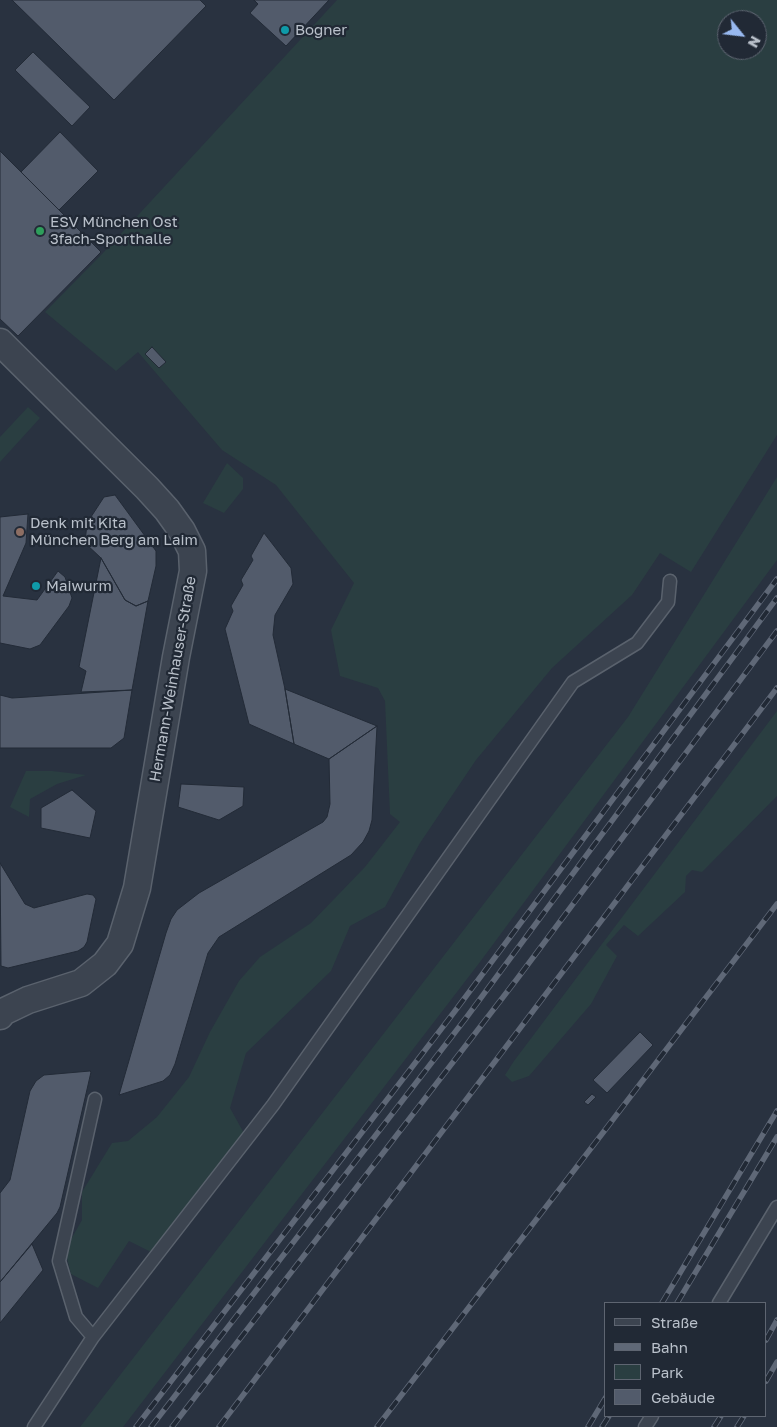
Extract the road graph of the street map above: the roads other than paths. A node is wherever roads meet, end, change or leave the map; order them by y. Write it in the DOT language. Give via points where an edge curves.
graph roads {
  1 [pos="0,342"];
  2 [pos="670,581"];
  3 [pos="0,1016"];
  4 [pos="96,1099"];
  5 [pos="777,1207"];
  6 [pos="720,1302"];
  7 [pos="93,1337"];
  8 [pos="34,1427"];
  1 -- 3 [label="street, Hermann-Weinhauser-Straße" via="167,510 192,551 193,571 137,888 120,944 105,964 81,983 28,1000"];
  2 -- 7 [label="lane" via="668,602 637,643 573,682 273,1105"];
  4 -- 7 [label="lane" via="59,1261 76,1317"];
  5 -- 6 [label="lane"];
  7 -- 8 [label="lane"];
}
